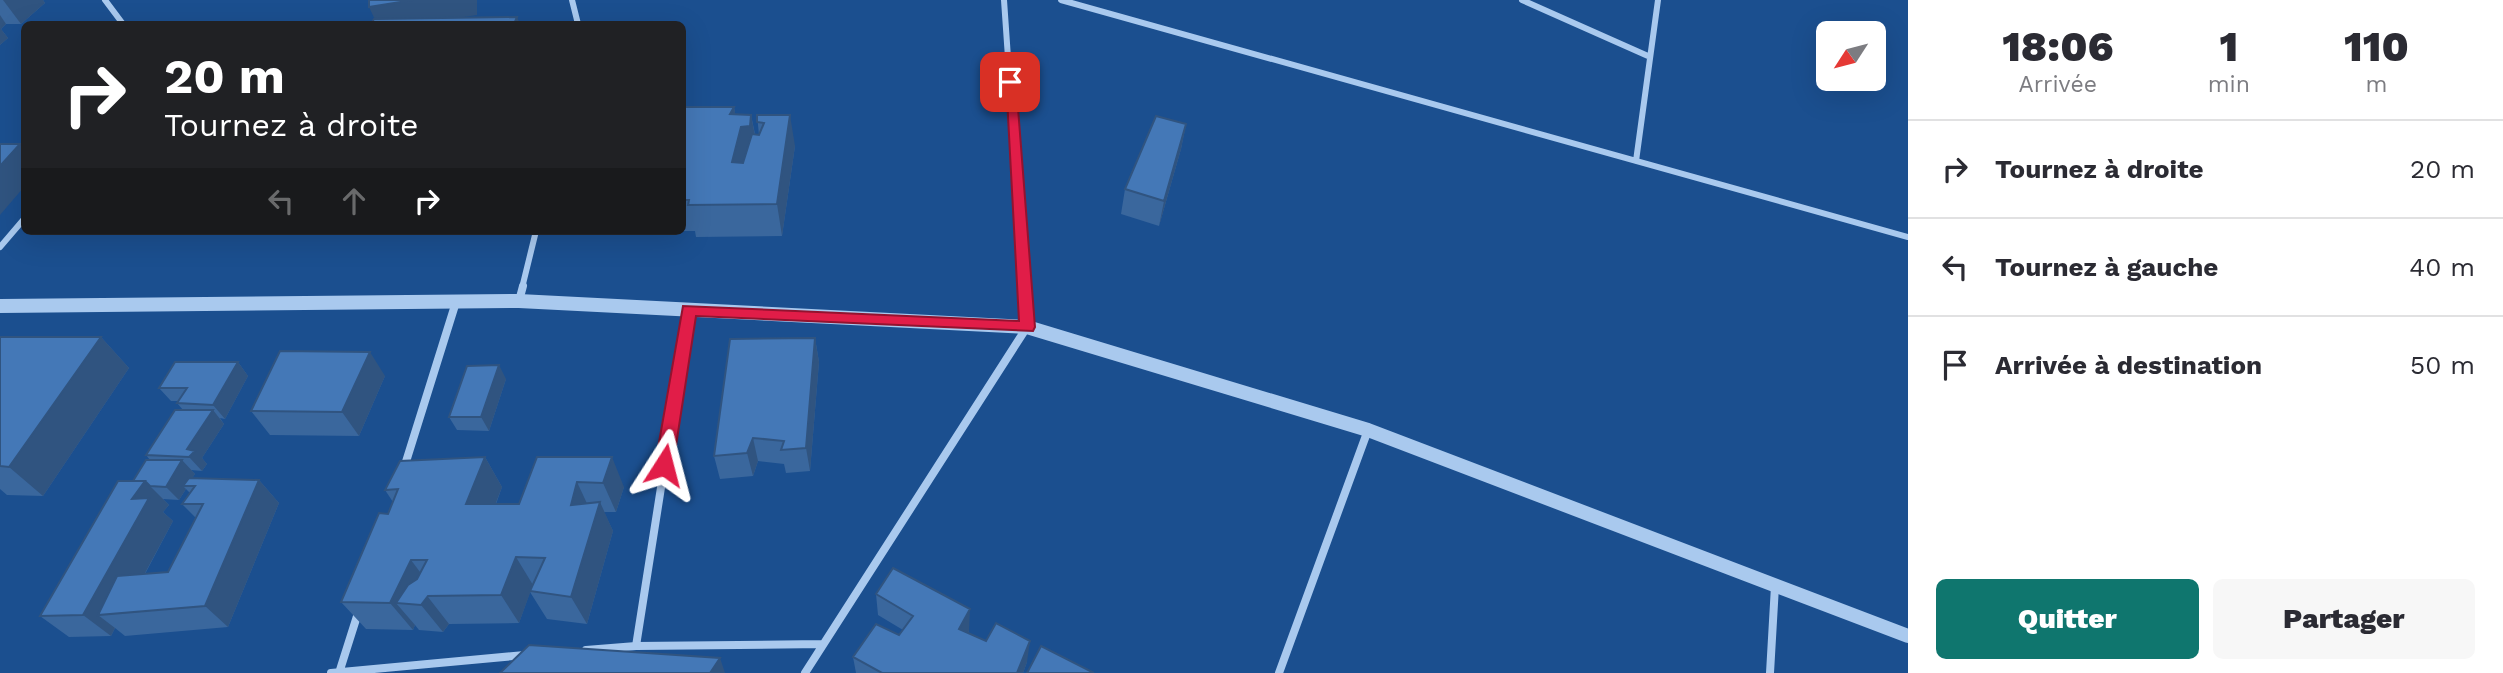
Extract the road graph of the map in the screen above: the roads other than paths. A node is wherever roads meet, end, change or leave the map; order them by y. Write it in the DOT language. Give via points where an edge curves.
graph roads {
  1 [pos="105,0"];
  2 [pos="572,0"];
  3 [pos="1004,0"];
  4 [pos="1061,0"];
  5 [pos="1522,0"];
  6 [pos="1658,0"];
  7 [pos="120,21"];
  8 [pos="577,21"];
  9 [pos="1648,56"];
  10 [pos="1636,161"];
  11 [pos="21,222"];
  12 [pos="535,235"];
  13 [pos="1908,237"];
  14 [pos="0,247"];
  15 [pos="519,301"];
  16 [pos="456,302"];
  17 [pos="0,306"];
  18 [pos="689,310"];
  19 [pos="1027,327"];
  20 [pos="1368,430"];
  21 [pos="402,474"];
  22 [pos="1775,586"];
  23 [pos="360,606"];
  24 [pos="1908,636"];
  25 [pos="823,644"];
  26 [pos="636,646"];
  27 [pos="570,651"];
  28 [pos="531,654"];
  29 [pos="331,673"];
  30 [pos="339,673"];
  31 [pos="805,673"];
  32 [pos="1279,673"];
  33 [pos="1770,673"];
  1 -- 7 [label="street"];
  2 -- 8 [label="street"];
  3 -- 19 [label="street"];
  4 -- 10 [label="street"];
  5 -- 9 [label="street"];
  6 -- 9 [label="street"];
  9 -- 10 [label="street"];
  10 -- 13 [label="street"];
  11 -- 14 [label="street"];
  12 -- 15 [label="street"];
  15 -- 16 [label="street"];
  15 -- 18 [label="street"];
  16 -- 17 [label="street"];
  16 -- 21 [label="street"];
  18 -- 19 [label="street"];
  18 -- 26 [label="street"];
  19 -- 20 [label="street"];
  19 -- 25 [label="street"];
  20 -- 22 [label="street"];
  20 -- 32 [label="street"];
  22 -- 24 [label="street"];
  22 -- 33 [label="street"];
  23 -- 30 [label="street"];
  25 -- 26 [label="street"];
  25 -- 31 [label="street"];
  26 -- 27 [label="street"];
  28 -- 30 [label="street"];
  29 -- 30 [label="street"];
}
